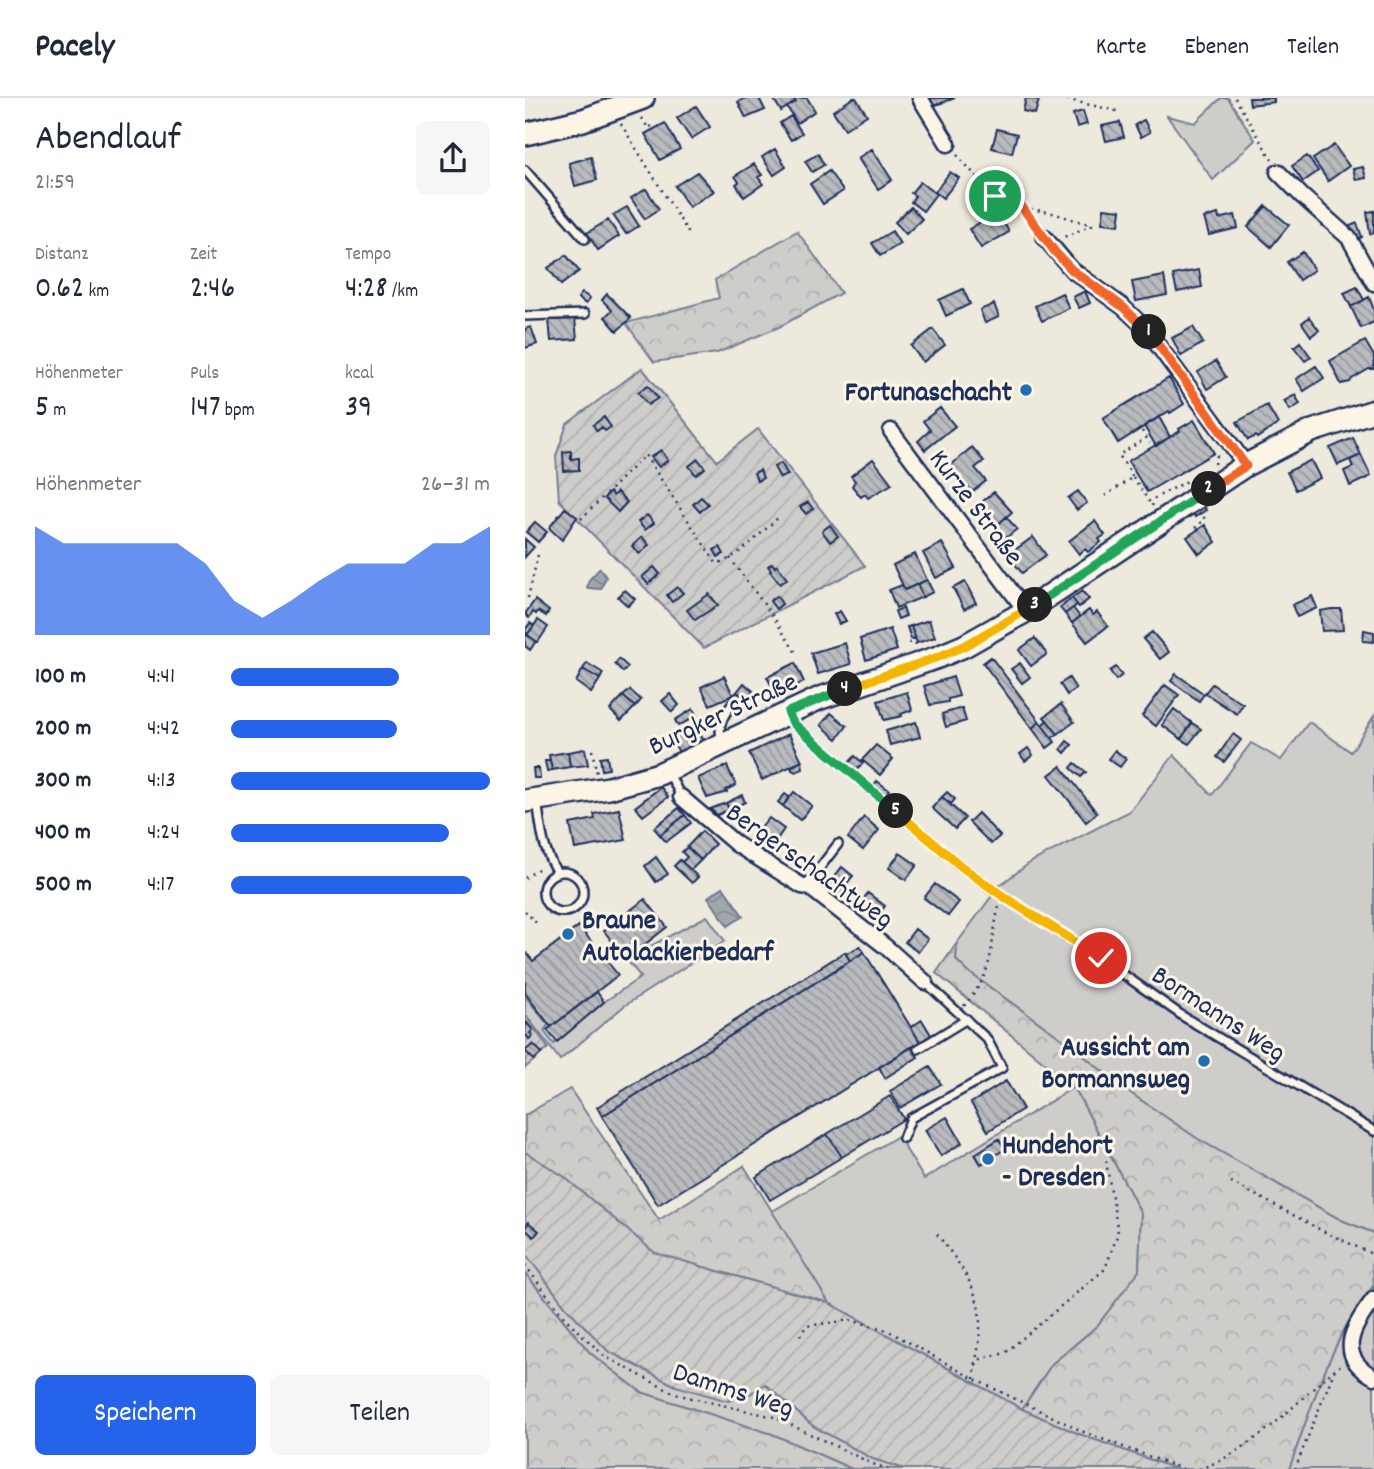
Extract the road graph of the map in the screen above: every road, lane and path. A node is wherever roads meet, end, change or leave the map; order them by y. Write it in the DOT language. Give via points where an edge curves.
graph roads {
  1 [pos="920,98"];
  2 [pos="1060,98"];
  3 [pos="1235,98"];
  4 [pos="641,106"];
  5 [pos="614,108"];
  6 [pos="1121,112"];
  7 [pos="656,124"];
  8 [pos="525,134"];
  9 [pos="948,144"];
  10 [pos="525,170"];
  11 [pos="1279,172"];
  12 [pos="1022,207"];
  13 [pos="689,234"];
  14 [pos="1074,234"];
  15 [pos="1044,237"];
  16 [pos="585,239"];
  17 [pos="1374,283"];
  18 [pos="585,314"];
  19 [pos="525,316"];
  20 [pos="1374,411"];
  21 [pos="891,430"];
  22 [pos="1142,431"];
  23 [pos="1146,438"];
  24 [pos="1150,443"];
  25 [pos="1218,450"];
  26 [pos="1246,466"];
  27 [pos="1208,468"];
  28 [pos="1199,474"];
  29 [pos="1133,477"];
  30 [pos="1105,496"];
  31 [pos="780,516"];
  32 [pos="1196,518"];
  33 [pos="581,519"];
  34 [pos="1195,528"];
  35 [pos="538,555"];
  36 [pos="730,558"];
  37 [pos="528,598"];
  38 [pos="1026,611"];
  39 [pos="796,653"];
  40 [pos="737,698"];
  41 [pos="788,712"];
  42 [pos="725,744"];
  43 [pos="592,750"];
  44 [pos="667,770"];
  45 [pos="598,780"];
  46 [pos="681,797"];
  47 [pos="531,800"];
  48 [pos="838,844"];
  49 [pos="538,869"];
  50 [pos="557,873"];
  51 [pos="525,878"];
  52 [pos="593,883"];
  53 [pos="802,886"];
  54 [pos="584,887"];
  55 [pos="1004,897"];
  56 [pos="525,911"];
  57 [pos="539,926"];
  58 [pos="925,982"];
  59 [pos="959,1012"];
  60 [pos="967,1019"];
  61 [pos="918,1049"];
  62 [pos="1374,1131"];
  63 [pos="904,1138"];
  64 [pos="1106,1161"];
  65 [pos="1231,1182"];
  66 [pos="937,1234"];
  67 [pos="1374,1255"];
  68 [pos="525,1265"];
  69 [pos="1374,1299"];
  70 [pos="800,1336"];
  71 [pos="1351,1358"];
  72 [pos="975,1366"];
  73 [pos="1335,1369"];
  74 [pos="1374,1377"];
  75 [pos="974,1379"];
  76 [pos="888,1469"];
  77 [pos="1183,1469"];
  78 [pos="1199,1469"];
  79 [pos="1295,1469"];
  1 -- 9 [label="street"];
  2 -- 6 [label="path"];
  3 -- 11 [label="path"];
  4 -- 5 [label="main road"];
  4 -- 7 [label="path" via="647,128"];
  5 -- 8 [label="main road"];
  5 -- 13 [label="path"];
  9 -- 12 [label="path" via="995,196"];
  10 -- 16 [label="lane"];
  11 -- 17 [label="street" via="1349,238"];
  12 -- 14 [label="path" via="1092,225"];
  12 -- 15 [label="path"];
  15 -- 26 [label="street" via="1072,270 1146,329"];
  18 -- 19 [label="lane"];
  20 -- 26 [label="main road, Burgker Straße" via="1312,431"];
  21 -- 38 [label="street, Kurze Straße"];
  22 -- 23 [label="path"];
  23 -- 24 [label="path"];
  23 -- 29 [label="path" via="1119,455"];
  25 -- 27 [label="path" via="1216,463"];
  26 -- 38 [label="main road, Burgker Straße"];
  28 -- 29 [label="path" via="1155,498 1152,506"];
  29 -- 30 [label="path"];
  31 -- 36 [label="path"];
  32 -- 34 [label="path" via="1201,515 1205,519"];
  33 -- 36 [label="path" via="645,455 716,563"];
  35 -- 37 [label="path"];
  36 -- 39 [label="path"];
  38 -- 41 [label="main road, Burgker Straße" via="938,657"];
  40 -- 42 [label="lane" via="722,722 720,736"];
  41 -- 42 [label="main road, Burgker Straße"];
  41 -- 55 [label="lane, Bormanns Weg" via="793,723 962,867"];
  42 -- 44 [label="main road, Burgker Straße"];
  43 -- 45 [label="path"];
  44 -- 46 [label="lane, Bergerschachtweg"];
  44 -- 47 [label="main road, Burgker Straße" via="609,788"];
  46 -- 53 [label="street, Bergerschachtweg" via="736,844"];
  47 -- 50 [label="lane" via="542,842"];
  48 -- 53 [label="lane"];
  49 -- 51 [label="path"];
  50 -- 54 [label="lane" via="573,874"];
  50 -- 54 [label="lane" via="543,890 547,903 558,911 572,910 582,901"];
  52 -- 54 [label="lane"];
  53 -- 58 [label="street, Bergerschachtweg" via="886,947"];
  55 -- 59 [label="path" via="995,922 991,964 981,987"];
  55 -- 62 [label="lane, Bormanns Weg" via="1184,1017"];
  56 -- 57 [label="path"];
  58 -- 59 [label="lane, Bergerschachtweg"];
  59 -- 60 [label="lane, Bergerschachtweg"];
  60 -- 61 [label="lane"];
  60 -- 63 [label="lane, Bergerschachtweg" via="987,1039 1002,1068 911,1118"];
  64 -- 72 [label="path" via="1118,1233 1105,1269 1005,1353 981,1359"];
  65 -- 67 [label="path"];
  66 -- 72 [label="path" via="978,1299 982,1324"];
  68 -- 76 [label="path, Damms Weg" via="563,1316 604,1356 675,1394 773,1417"];
  69 -- 71 [label="street" via="1349,1344"];
  70 -- 75 [label="path" via="806,1326 850,1320 887,1330"];
  71 -- 73 [label="path"];
  71 -- 74 [label="street" via="1360,1370"];
  72 -- 75 [label="path"];
  73 -- 78 [label="path" via="1245,1445"];
  73 -- 79 [label="path"];
  75 -- 77 [label="path" via="1086,1433"];
}
